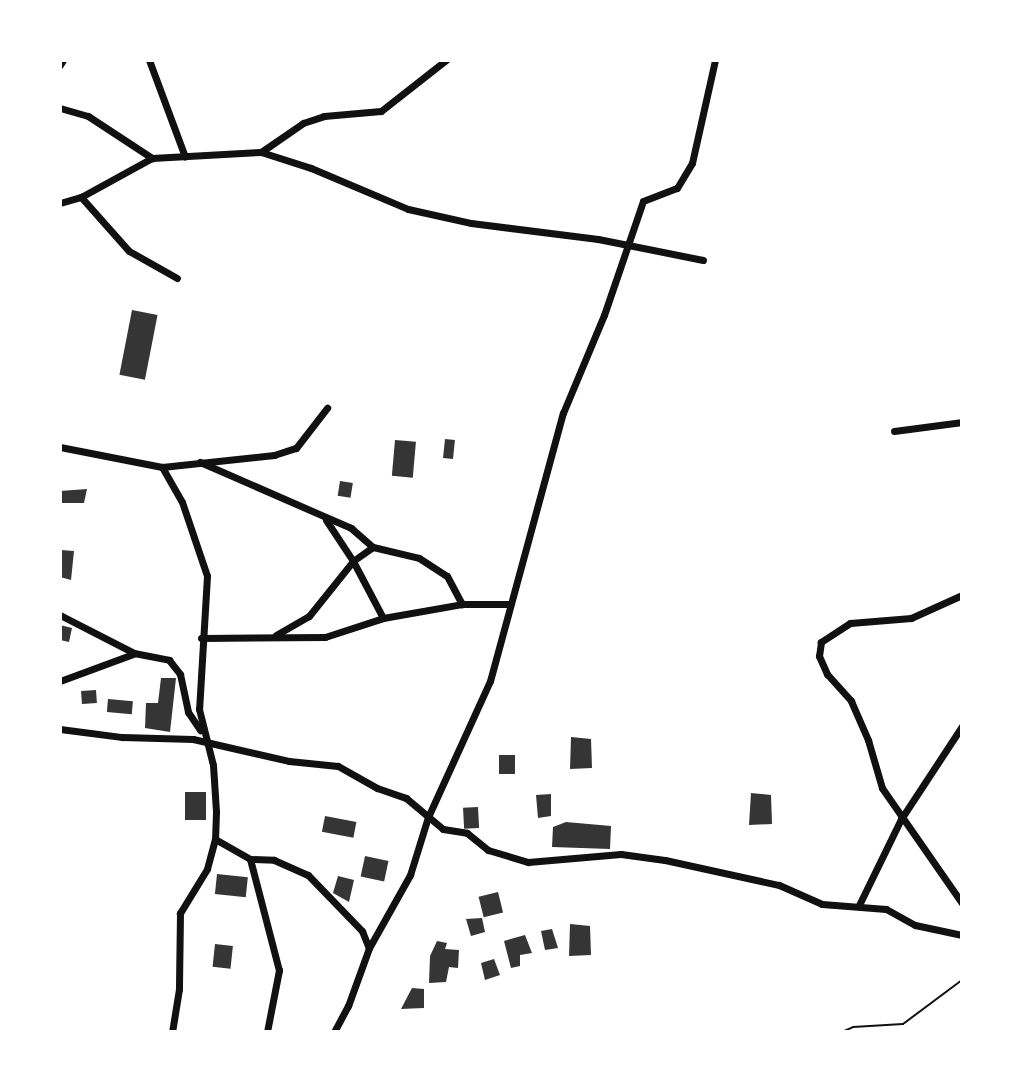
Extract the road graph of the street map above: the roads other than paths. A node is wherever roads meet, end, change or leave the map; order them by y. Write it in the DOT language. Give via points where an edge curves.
graph roads {
  1 [pos="149,60"];
  2 [pos="446,60"];
  3 [pos="715,60"];
  4 [pos="60,108"];
  5 [pos="261,152"];
  6 [pos="185,157"];
  7 [pos="152,158"];
  8 [pos="81,197"];
  9 [pos="60,203"];
  10 [pos="628,246"];
  11 [pos="703,260"];
  12 [pos="177,278"];
  13 [pos="327,408"];
  14 [pos="962,422"];
  15 [pos="894,431"];
  16 [pos="60,447"];
  17 [pos="200,462"];
  18 [pos="162,467"];
  19 [pos="325,518"];
  20 [pos="373,547"];
  21 [pos="353,561"];
  22 [pos="962,595"];
  23 [pos="462,604"];
  24 [pos="510,604"];
  25 [pos="60,615"];
  26 [pos="383,618"];
  27 [pos="272,637"];
  28 [pos="201,638"];
  29 [pos="134,653"];
  30 [pos="60,681"];
  31 [pos="962,726"];
  32 [pos="60,729"];
  33 [pos="207,742"];
  34 [pos="428,817"];
  35 [pos="901,819"];
  36 [pos="215,839"];
  37 [pos="250,859"];
  38 [pos="962,903"];
  39 [pos="859,905"];
  40 [pos="962,935"];
  41 [pos="369,948"];
  42 [pos="172,1032"];
  43 [pos="267,1032"];
  44 [pos="334,1032"];
  1 -- 6 [label="street"];
  2 -- 5 [label="street" via="381,111 303,123"];
  3 -- 10 [label="street" via="692,163 677,188 643,201"];
  4 -- 7 [label="street" via="88,116"];
  5 -- 6 [label="street"];
  5 -- 10 [label="street" via="408,209"];
  6 -- 7 [label="street"];
  7 -- 8 [label="street"];
  8 -- 9 [label="street"];
  8 -- 12 [label="street" via="129,251"];
  10 -- 11 [label="street"];
  10 -- 24 [label="street" via="563,413"];
  13 -- 17 [label="street" via="296,448"];
  14 -- 15 [label="street"];
  16 -- 18 [label="street"];
  17 -- 18 [label="street"];
  17 -- 19 [label="street"];
  18 -- 28 [label="street" via="182,502 207,576"];
  19 -- 20 [label="street" via="351,528"];
  19 -- 21 [label="street"];
  20 -- 21 [label="street"];
  20 -- 23 [label="street" via="419,558 447,576"];
  21 -- 26 [label="street"];
  21 -- 27 [label="street" via="309,616"];
  22 -- 35 [label="street" via="911,618 850,623 819,648 822,665 851,701 882,788"];
  23 -- 24 [label="street"];
  23 -- 26 [label="street"];
  24 -- 34 [label="street" via="490,681"];
  25 -- 29 [label="street"];
  26 -- 27 [label="street" via="325,637"];
  27 -- 28 [label="street"];
  28 -- 33 [label="street" via="199,709"];
  29 -- 30 [label="street"];
  29 -- 33 [label="street" via="169,660 180,674 188,712"];
  31 -- 35 [label="street"];
  32 -- 33 [label="street"];
  33 -- 34 [label="street" via="338,766 406,798"];
  33 -- 36 [label="street" via="216,789"];
  34 -- 39 [label="street" via="443,829 467,833 488,850 528,862 621,854 779,885 822,904"];
  34 -- 41 [label="street" via="410,875"];
  35 -- 38 [label="street"];
  35 -- 39 [label="street"];
  36 -- 37 [label="street"];
  36 -- 42 [label="street" via="207,869 180,913 179,989"];
  37 -- 41 [label="street" via="274,860 308,875 362,931"];
  37 -- 43 [label="street" via="279,970"];
  39 -- 40 [label="street"];
  41 -- 44 [label="street"];
}
